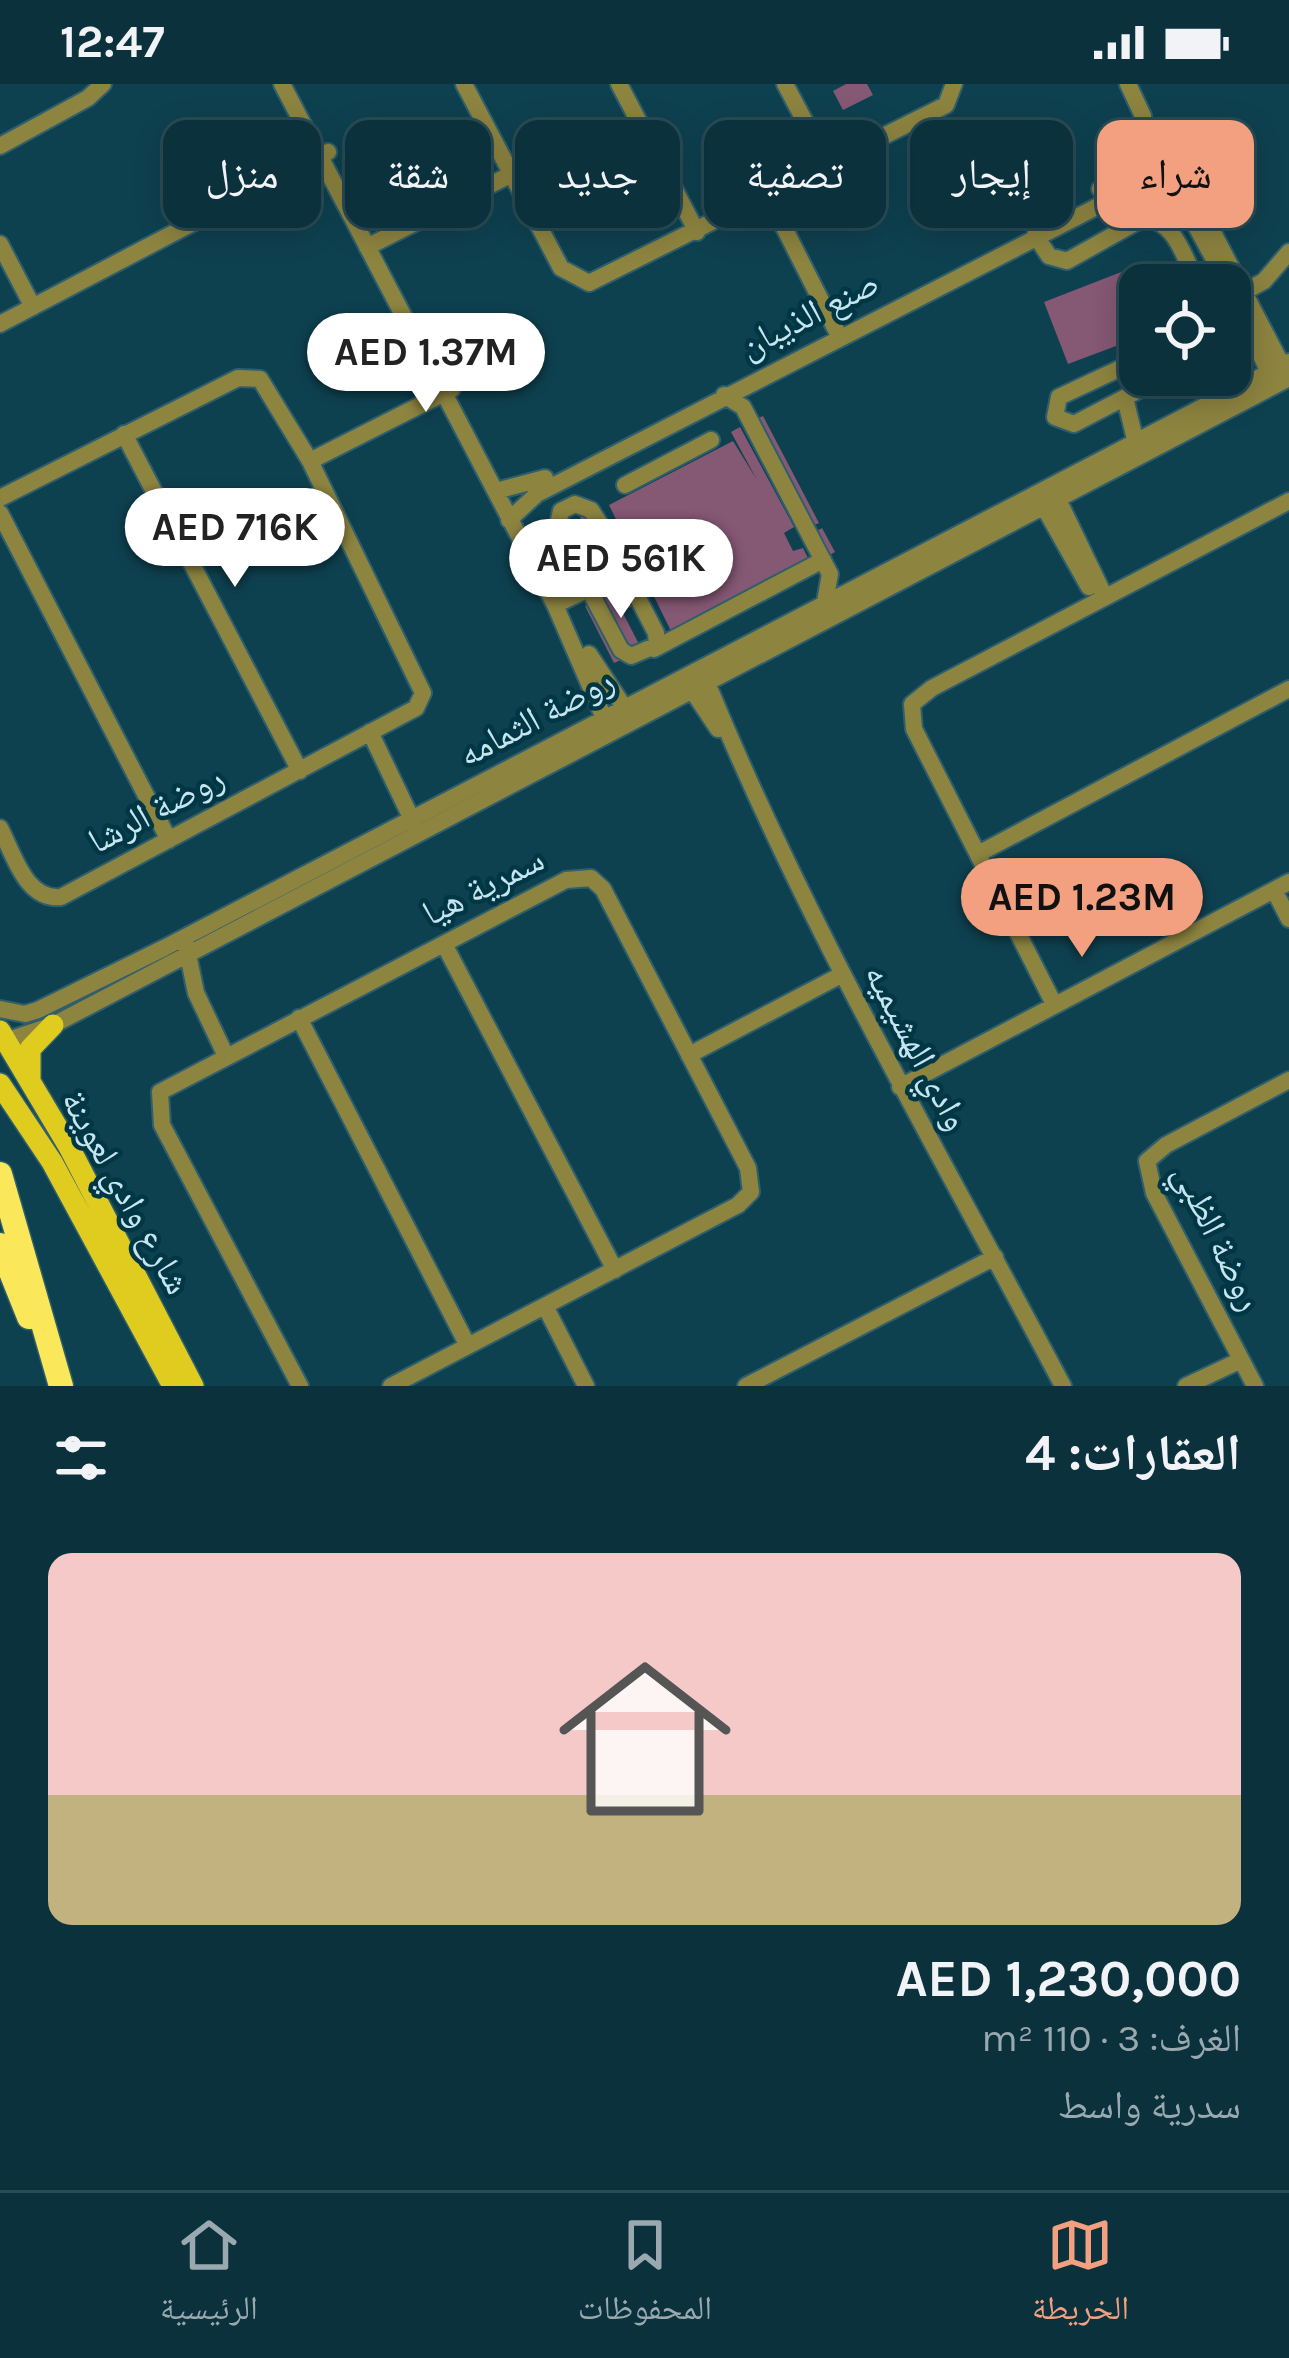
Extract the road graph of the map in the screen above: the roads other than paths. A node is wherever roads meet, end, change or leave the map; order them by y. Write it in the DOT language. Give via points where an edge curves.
graph roads {
  1 [pos="103,84"];
  2 [pos="282,84"];
  3 [pos="292,84"];
  4 [pos="464,84"];
  5 [pos="619,84"];
  6 [pos="785,84"];
  7 [pos="954,84"];
  8 [pos="1128,84"];
  9 [pos="1138,84"];
  10 [pos="804,120"];
  11 [pos="1143,120"];
  12 [pos="1157,120"];
  13 [pos="886,136"];
  14 [pos="0,146"];
  15 [pos="322,151"];
  16 [pos="510,175"];
  17 [pos="1097,191"];
  18 [pos="1097,207"];
  19 [pos="705,228"];
  20 [pos="784,228"];
  21 [pos="1198,228"];
  22 [pos="1207,228"];
  23 [pos="697,232"];
  24 [pos="1035,235"];
  25 [pos="0,244"];
  26 [pos="371,245"];
  27 [pos="1289,252"];
  28 [pos="1218,262"];
  29 [pos="1188,264"];
  30 [pos="1216,264"];
  31 [pos="1224,264"];
  32 [pos="1251,282"];
  33 [pos="31,304"];
  34 [pos="1251,317"];
  35 [pos="0,320"];
  36 [pos="837,331"];
  37 [pos="1119,369"];
  38 [pos="1282,373"];
  39 [pos="743,385"];
  40 [pos="448,391"];
  41 [pos="724,395"];
  42 [pos="1129,396"];
  43 [pos="1125,398"];
  44 [pos="1219,398"];
  45 [pos="743,407"];
  46 [pos="686,415"];
  47 [pos="652,433"];
  48 [pos="124,434"];
  49 [pos="711,440"];
  50 [pos="1136,442"];
  51 [pos="682,447"];
  52 [pos="310,461"];
  53 [pos="625,485"];
  54 [pos="500,491"];
  55 [pos="1048,496"];
  56 [pos="0,498"];
  57 [pos="1289,501"];
  58 [pos="0,513"];
  59 [pos="512,516"];
  60 [pos="827,567"];
  61 [pos="856,586"];
  62 [pos="587,589"];
  63 [pos="1101,599"];
  64 [pos="825,602"];
  65 [pos="559,603"];
  66 [pos="654,649"];
  67 [pos="695,679"];
  68 [pos="1289,689"];
  69 [pos="628,713"];
  70 [pos="607,724"];
  71 [pos="373,730"];
  72 [pos="299,771"];
  73 [pos="419,822"];
  74 [pos="0,828"];
  75 [pos="169,840"];
  76 [pos="978,854"];
  77 [pos="1281,886"];
  78 [pos="1289,919"];
  79 [pos="443,944"];
  80 [pos="187,945"];
  81 [pos="168,955"];
  82 [pos="841,975"];
  83 [pos="196,993"];
  84 [pos="1054,1004"];
  85 [pos="0,1009"];
  86 [pos="299,1018"];
  87 [pos="53,1025"];
  88 [pos="2,1037"];
  89 [pos="689,1055"];
  90 [pos="226,1056"];
  91 [pos="0,1084"];
  92 [pos="31,1086"];
  93 [pos="1287,1086"];
  94 [pos="900,1087"];
  95 [pos="0,1174"];
  96 [pos="0,1245"];
  97 [pos="996,1260"];
  98 [pos="615,1270"];
  99 [pos="545,1306"];
  100 [pos="467,1346"];
  101 [pos="1241,1360"];
  102 [pos="756,1385"];
  103 [pos="60,1386"];
  104 [pos="173,1386"];
  105 [pos="193,1386"];
  106 [pos="300,1386"];
  107 [pos="391,1386"];
  108 [pos="586,1386"];
  109 [pos="1063,1386"];
  110 [pos="1186,1386"];
  111 [pos="1255,1386"];
  1 -- 14 [label="street"];
  2 -- 15 [label="street"];
  3 -- 15 [label="street"];
  4 -- 16 [label="street"];
  5 -- 23 [label="street"];
  6 -- 10 [label="street"];
  7 -- 13 [label="street" via="946,105"];
  8 -- 11 [label="street"];
  9 -- 12 [label="street"];
  15 -- 26 [label="street"];
  15 -- 33 [label="street"];
  16 -- 23 [label="street" via="561,268 582,282 604,279"];
  16 -- 26 [label="street"];
  17 -- 36 [label="street, صنع الذيبان"];
  18 -- 24 [label="street, صنع الذيبان"];
  19 -- 23 [label="street"];
  20 -- 36 [label="street"];
  21 -- 28 [label="street"];
  22 -- 31 [label="street"];
  24 -- 29 [label="street" via="1049,256 1067,261 1155,219"];
  24 -- 36 [label="street, صنع الذيبان"];
  25 -- 33 [label="street"];
  26 -- 40 [label="street"];
  27 -- 32 [label="street" via="1264,281"];
  28 -- 30 [label="street"];
  33 -- 35 [label="street"];
  34 -- 38 [label="street"];
  36 -- 39 [label="street, صنع الذيبان"];
  36 -- 54 [label="street, صنع الذيبان" via="533,483"];
  37 -- 43 [label="street" via="1059,398 1053,412 1069,425"];
  38 -- 44 [label="street, روضة الثمامه"];
  38 -- 55 [label="street, روضة الثمامه"];
  39 -- 41 [label="street, صنع الذيبان"];
  39 -- 45 [label="street"];
  40 -- 52 [label="street"];
  40 -- 54 [label="street"];
  41 -- 45 [label="street"];
  41 -- 46 [label="street, صنع الذيبان"];
  42 -- 43 [label="street"];
  43 -- 50 [label="street"];
  44 -- 50 [label="street, روضة الثمامه"];
  45 -- 60 [label="street"];
  46 -- 47 [label="street, صنع الذيبان"];
  46 -- 51 [label="street"];
  47 -- 51 [label="street"];
  47 -- 59 [label="street, صنع الذيبان" via="537,494"];
  48 -- 52 [label="street, روضة الرشا" via="254,377 269,388"];
  48 -- 56 [label="street, روضة الرشا"];
  48 -- 72 [label="street"];
  49 -- 51 [label="street"];
  50 -- 55 [label="street, روضة الثمامه"];
  51 -- 53 [label="street"];
  52 -- 71 [label="street, روضة الرشا" via="422,687 416,708"];
  54 -- 59 [label="street"];
  55 -- 61 [label="street, روضة الثمامه"];
  55 -- 63 [label="street"];
  55 -- 67 [label="street, روضة الثمامه"];
  57 -- 63 [label="street"];
  58 -- 75 [label="street"];
  59 -- 65 [label="street"];
  60 -- 61 [label="street"];
  60 -- 64 [label="street"];
  60 -- 66 [label="street"];
  61 -- 64 [label="street, روضة الثمامه"];
  62 -- 65 [label="street"];
  62 -- 66 [label="street" via="626,653"];
  62 -- 66 [label="street" via="556,529 570,505 584,505 598,521 656,634"];
  63 -- 76 [label="street" via="912,704 914,729"];
  64 -- 67 [label="street, روضة الثمامه"];
  65 -- 69 [label="street"];
  65 -- 70 [label="street"];
  67 -- 69 [label="street, روضة الثمامه"];
  67 -- 82 [label="street, وادي الهشيميه"];
  68 -- 76 [label="street"];
  69 -- 70 [label="street, روضة الثمامه"];
  70 -- 73 [label="street, روضة الثمامه"];
  71 -- 72 [label="street, روضة الرشا"];
  71 -- 73 [label="street"];
  72 -- 75 [label="street, روضة الرشا"];
  73 -- 80 [label="street, روضة الثمامه"];
  74 -- 75 [label="street, روضة الرشا" via="30,886 56,898"];
  76 -- 84 [label="street"];
  77 -- 78 [label="street"];
  77 -- 84 [label="street"];
  79 -- 86 [label="street, سمرية هيا"];
  79 -- 89 [label="street, سمرية هيا" via="566,880 591,878"];
  79 -- 98 [label="street"];
  80 -- 81 [label="street, روضة الثمامه"];
  80 -- 83 [label="street"];
  81 -- 83 [label="street"];
  81 -- 85 [label="street, روضة الثمامه" via="38,1010"];
  81 -- 87 [label="street, روضة الثمامه"];
  82 -- 89 [label="street"];
  82 -- 94 [label="street, وادي الهشيميه"];
  83 -- 90 [label="street"];
  84 -- 94 [label="street"];
  86 -- 90 [label="street, سمرية هيا"];
  86 -- 100 [label="street"];
  87 -- 88 [label="street, روضة الثمامه"];
  87 -- 92 [label="main road" via="30,1048"];
  88 -- 92 [label="main road, شارع وادي لعوينة"];
  89 -- 98 [label="street, سمرية هيا" via="748,1168 751,1192"];
  90 -- 106 [label="street, سمرية هيا" via="165,1087 158,1116"];
  91 -- 104 [label="main road, شارع وادي لعوينة" via="52,1162"];
  92 -- 105 [label="main road, شارع وادي لعوينة"];
  93 -- 101 [label="street, روضة الظبي" via="1166,1144 1147,1161 1154,1193"];
  94 -- 97 [label="street, وادي الهشيميه"];
  95 -- 103 [label="highway"];
  96 -- 103 [label="highway"];
  97 -- 102 [label="street"];
  97 -- 109 [label="street, وادي الهشيميه"];
  98 -- 99 [label="street, سمرية هيا"];
  99 -- 100 [label="street, سمرية هيا"];
  99 -- 108 [label="street"];
  100 -- 107 [label="street, سمرية هيا"];
  101 -- 110 [label="street, روضة الظبي"];
  101 -- 111 [label="street, روضة الظبي"];
}
